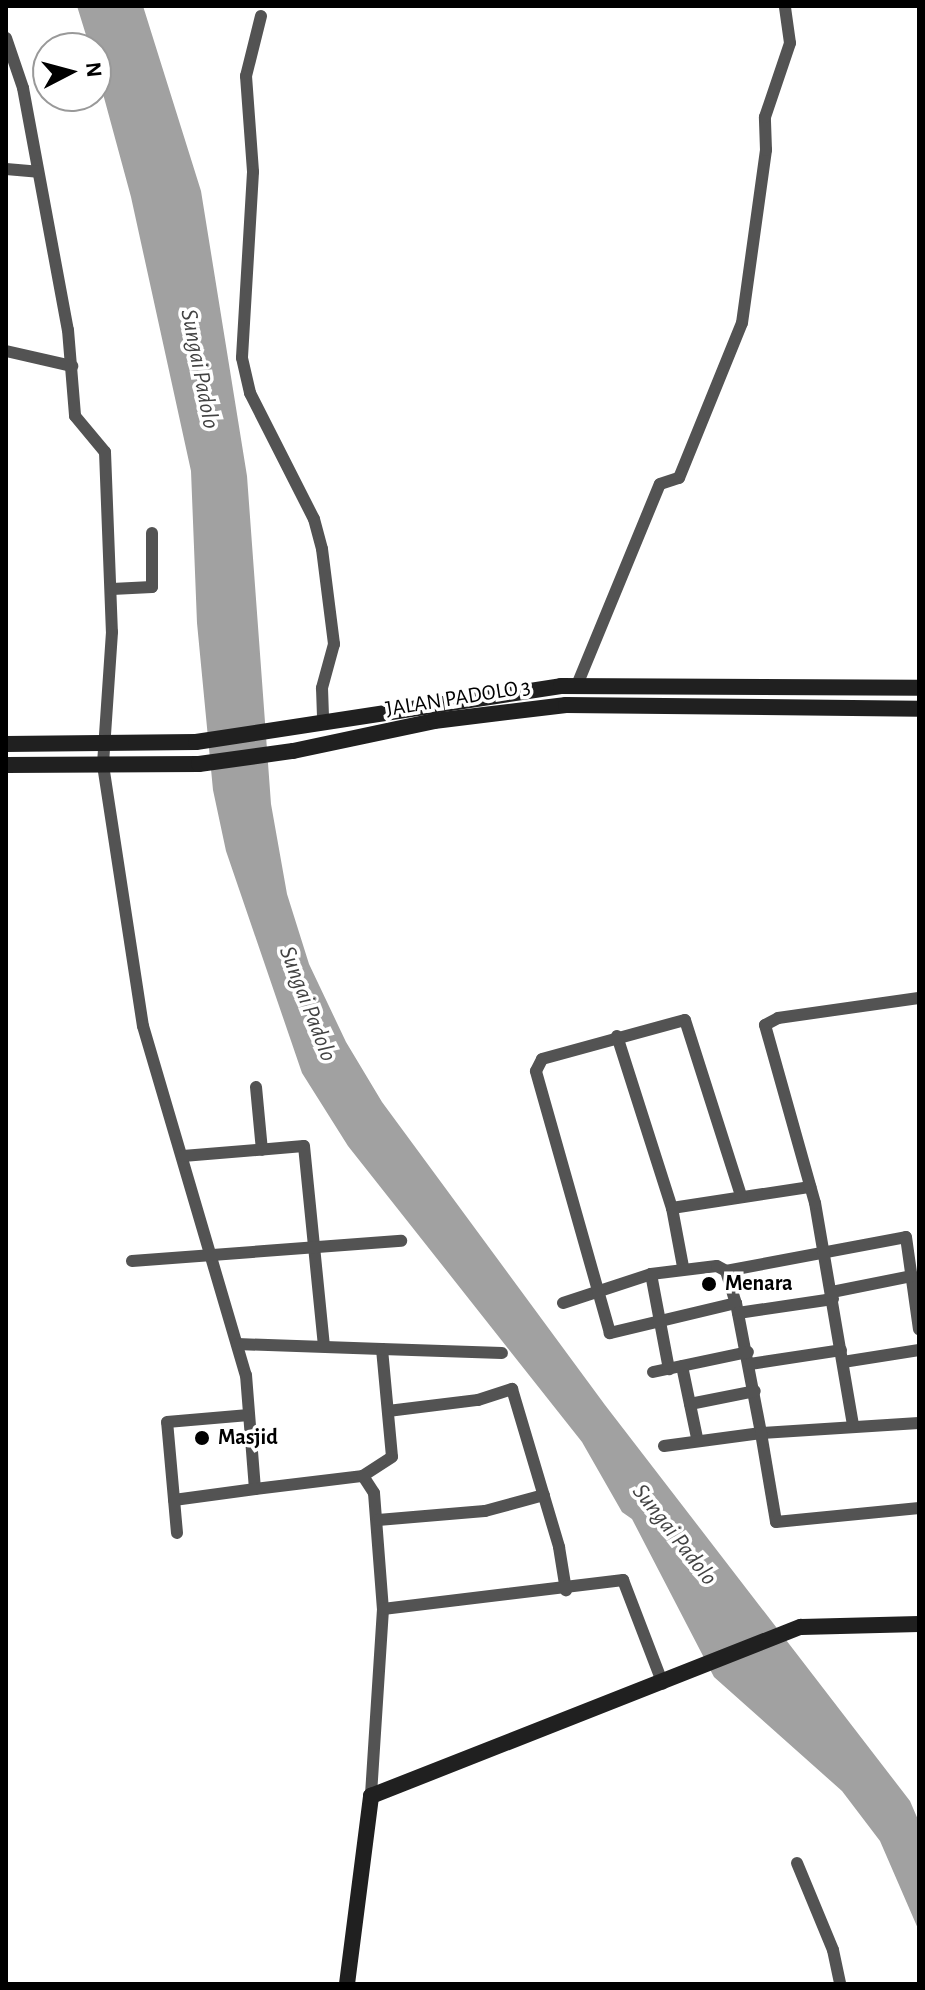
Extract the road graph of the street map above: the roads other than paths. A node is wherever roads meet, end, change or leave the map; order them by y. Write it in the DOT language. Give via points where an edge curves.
graph roads {
  1 [pos="785,6"];
  2 [pos="261,16"];
  3 [pos="6,38"];
  4 [pos="6,169"];
  5 [pos="38,172"];
  6 [pos="6,351"];
  7 [pos="72,366"];
  8 [pos="152,533"];
  9 [pos="112,589"];
  10 [pos="577,685"];
  11 [pos="839,687"];
  12 [pos="919,688"];
  13 [pos="840,707"];
  14 [pos="919,709"];
  15 [pos="323,723"];
  16 [pos="104,742"];
  17 [pos="6,744"];
  18 [pos="6,765"];
  19 [pos="103,765"];
  20 [pos="919,998"];
  21 [pos="617,1036"];
  22 [pos="256,1087"];
  23 [pos="262,1150"];
  24 [pos="183,1156"];
  25 [pos="810,1187"];
  26 [pos="741,1196"];
  27 [pos="672,1208"];
  28 [pos="401,1241"];
  29 [pos="914,1245"];
  30 [pos="314,1248"];
  31 [pos="211,1251"];
  32 [pos="825,1251"];
  33 [pos="132,1261"];
  34 [pos="683,1267"];
  35 [pos="726,1271"];
  36 [pos="651,1274"];
  37 [pos="912,1276"];
  38 [pos="601,1287"];
  39 [pos="832,1296"];
  40 [pos="563,1303"];
  41 [pos="737,1308"];
  42 [pos="660,1322"];
  43 [pos="919,1329"];
  44 [pos="237,1344"];
  45 [pos="324,1345"];
  46 [pos="382,1349"];
  47 [pos="919,1350"];
  48 [pos="502,1353"];
  49 [pos="842,1356"];
  50 [pos="749,1358"];
  51 [pos="676,1368"];
  52 [pos="653,1372"];
  53 [pos="755,1391"];
  54 [pos="690,1404"];
  55 [pos="388,1411"];
  56 [pos="249,1415"];
  57 [pos="919,1423"];
  58 [pos="853,1425"];
  59 [pos="761,1433"];
  60 [pos="697,1438"];
  61 [pos="664,1446"];
  62 [pos="363,1476"];
  63 [pos="255,1489"];
  64 [pos="544,1495"];
  65 [pos="174,1500"];
  66 [pos="919,1508"];
  67 [pos="378,1520"];
  68 [pos="177,1533"];
  69 [pos="566,1590"];
  70 [pos="383,1609"];
  71 [pos="919,1624"];
  72 [pos="663,1684"];
  73 [pos="371,1796"];
  74 [pos="797,1863"];
  75 [pos="347,1984"];
  76 [pos="840,1984"];
  1 -- 10 [label="street" via="790,43 765,117 766,150 742,323 679,478 660,484"];
  2 -- 15 [label="street" via="246,76 253,172 244,256 242,358 250,393 314,519 322,549 334,644 322,688"];
  3 -- 5 [label="street" via="23,88"];
  4 -- 5 [label="street"];
  5 -- 7 [label="street"];
  6 -- 7 [label="street"];
  7 -- 9 [label="street" via="75,416 105,452"];
  8 -- 9 [label="street" via="152,587"];
  9 -- 16 [label="street"];
  10 -- 11 [label="street, JALAN PADOLO 3"];
  10 -- 15 [label="street, JALAN PADOLO 3"];
  11 -- 12 [label="street, JALAN PADOLO 3"];
  11 -- 13 [label="street"];
  13 -- 14 [label="street, JALAN PADOLO 3"];
  13 -- 19 [label="street, JALAN PADOLO 3" via="566,705 434,721 293,751 199,764"];
  15 -- 16 [label="street, JALAN PADOLO 3" via="196,742"];
  16 -- 17 [label="street, JALAN PADOLO 3"];
  16 -- 19 [label="street"];
  18 -- 19 [label="street, JALAN PADOLO 3"];
  19 -- 24 [label="street" via="143,1026"];
  20 -- 25 [label="street" via="778,1018 765,1025"];
  21 -- 26 [label="street" via="681,1018 688,1022"];
  21 -- 27 [label="street" via="628,1056"];
  21 -- 38 [label="street" via="542,1059 536,1071"];
  22 -- 23 [label="street"];
  23 -- 24 [label="street"];
  23 -- 30 [label="street" via="304,1146"];
  24 -- 31 [label="street"];
  25 -- 26 [label="street"];
  25 -- 32 [label="street"];
  26 -- 27 [label="street"];
  27 -- 34 [label="street"];
  28 -- 30 [label="street"];
  29 -- 32 [label="street" via="906,1237"];
  29 -- 37 [label="street"];
  30 -- 31 [label="street"];
  30 -- 45 [label="street"];
  31 -- 33 [label="street"];
  31 -- 44 [label="street"];
  32 -- 35 [label="street"];
  32 -- 39 [label="street"];
  34 -- 35 [label="street" via="710,1265"];
  34 -- 36 [label="street"];
  35 -- 41 [label="street"];
  36 -- 38 [label="street"];
  36 -- 42 [label="street"];
  37 -- 39 [label="street"];
  37 -- 43 [label="street"];
  38 -- 40 [label="street"];
  38 -- 42 [label="street" via="610,1333"];
  39 -- 41 [label="street"];
  39 -- 49 [label="street"];
  41 -- 42 [label="street"];
  41 -- 50 [label="street"];
  42 -- 51 [label="street"];
  44 -- 45 [label="street"];
  44 -- 56 [label="street"];
  45 -- 46 [label="street"];
  46 -- 48 [label="street"];
  46 -- 55 [label="street"];
  47 -- 49 [label="street"];
  49 -- 50 [label="street"];
  49 -- 58 [label="street"];
  50 -- 51 [label="street"];
  50 -- 53 [label="street"];
  51 -- 52 [label="street"];
  51 -- 54 [label="street"];
  53 -- 54 [label="street"];
  53 -- 59 [label="street"];
  54 -- 60 [label="street"];
  55 -- 62 [label="street" via="392,1457"];
  55 -- 64 [label="street" via="478,1400 512,1389"];
  56 -- 63 [label="street"];
  56 -- 65 [label="street" via="167,1422"];
  57 -- 58 [label="street"];
  58 -- 59 [label="street"];
  59 -- 60 [label="street"];
  59 -- 66 [label="street" via="776,1522"];
  60 -- 61 [label="street"];
  62 -- 63 [label="street"];
  62 -- 67 [label="street" via="374,1493"];
  63 -- 65 [label="street"];
  64 -- 67 [label="street" via="485,1511"];
  64 -- 69 [label="street"];
  65 -- 68 [label="street"];
  67 -- 70 [label="street"];
  69 -- 70 [label="street"];
  69 -- 72 [label="street" via="623,1580"];
  70 -- 73 [label="street"];
  71 -- 72 [label="street" via="801,1627"];
  72 -- 73 [label="street"];
  73 -- 75 [label="street"];
  74 -- 76 [label="street" via="833,1950"];
}
